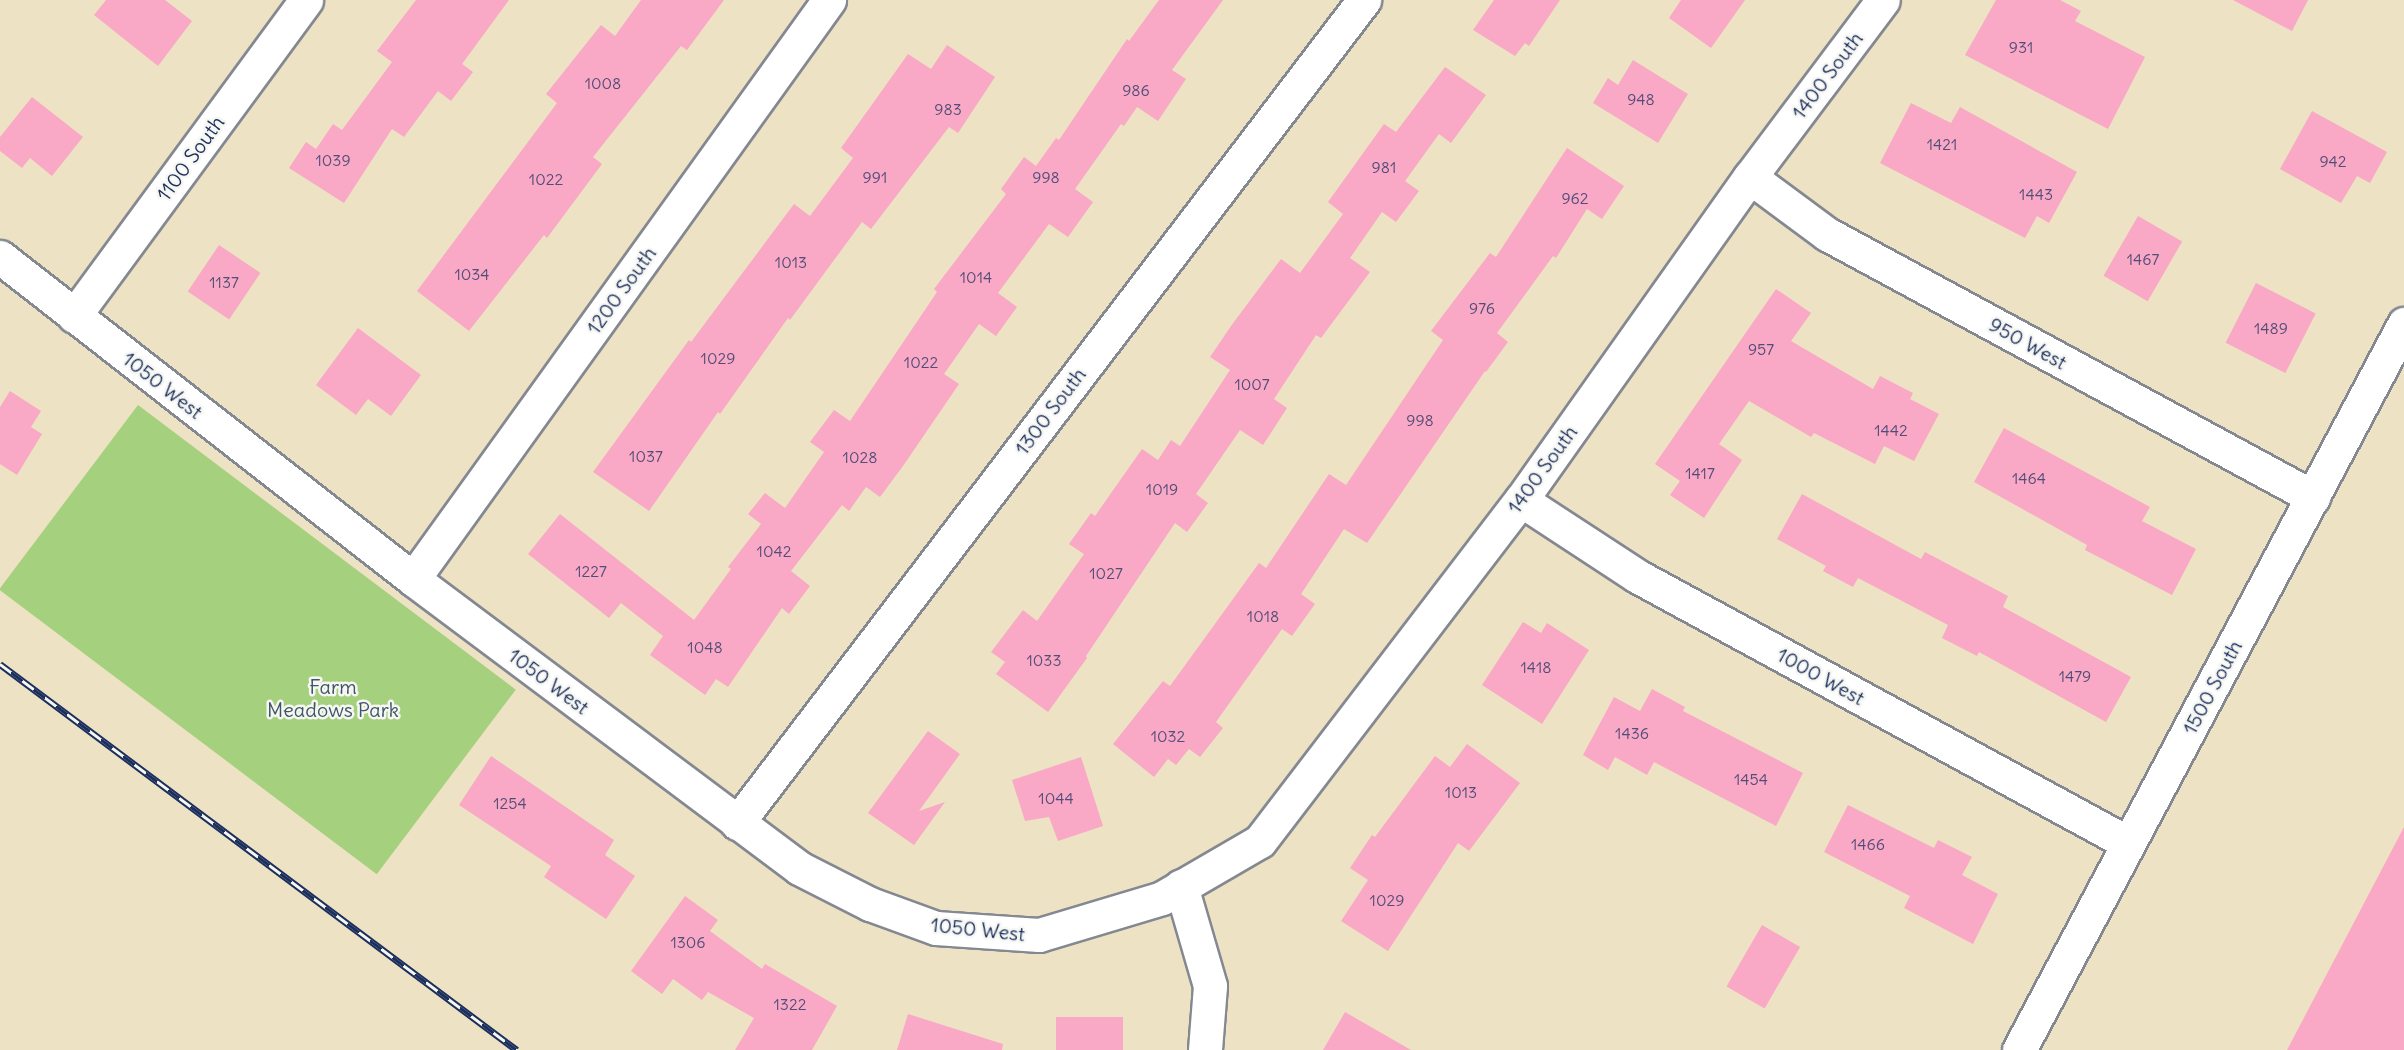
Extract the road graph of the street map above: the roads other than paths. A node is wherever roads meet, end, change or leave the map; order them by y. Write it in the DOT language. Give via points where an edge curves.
graph roads {
  1 [pos="306,0"];
  2 [pos="829,0"];
  3 [pos="1364,0"];
  4 [pos="1883,0"];
  5 [pos="1750,177"];
  6 [pos="0,257"];
  7 [pos="74,316"];
  8 [pos="2404,324"];
  9 [pos="2313,497"];
  10 [pos="1521,500"];
  11 [pos="413,579"];
  12 [pos="737,823"];
  13 [pos="2128,843"];
  14 [pos="1171,892"];
  15 [pos="1205,1050"];
  16 [pos="2019,1050"];
  1 -- 7 [label="street, 1100 South"];
  2 -- 11 [label="street, 1200 South"];
  3 -- 12 [label="street, 1300 South"];
  4 -- 5 [label="street, 1400 South"];
  5 -- 9 [label="street, 950 West" via="1827,234"];
  5 -- 10 [label="street, 1400 South"];
  6 -- 7 [label="street, 1050 West"];
  7 -- 11 [label="street, 1050 West"];
  8 -- 9 [label="street, 1500 South"];
  9 -- 13 [label="street, 1500 South"];
  10 -- 13 [label="street, 1000 West" via="1637,576"];
  10 -- 14 [label="street, 1400 South" via="1260,841"];
  11 -- 12 [label="street, 1050 West"];
  12 -- 14 [label="street, 1050 West" via="799,868 870,904 936,928 1039,935"];
  13 -- 16 [label="street, 1500 South"];
  14 -- 15 [label="street" via="1210,986"];
}
